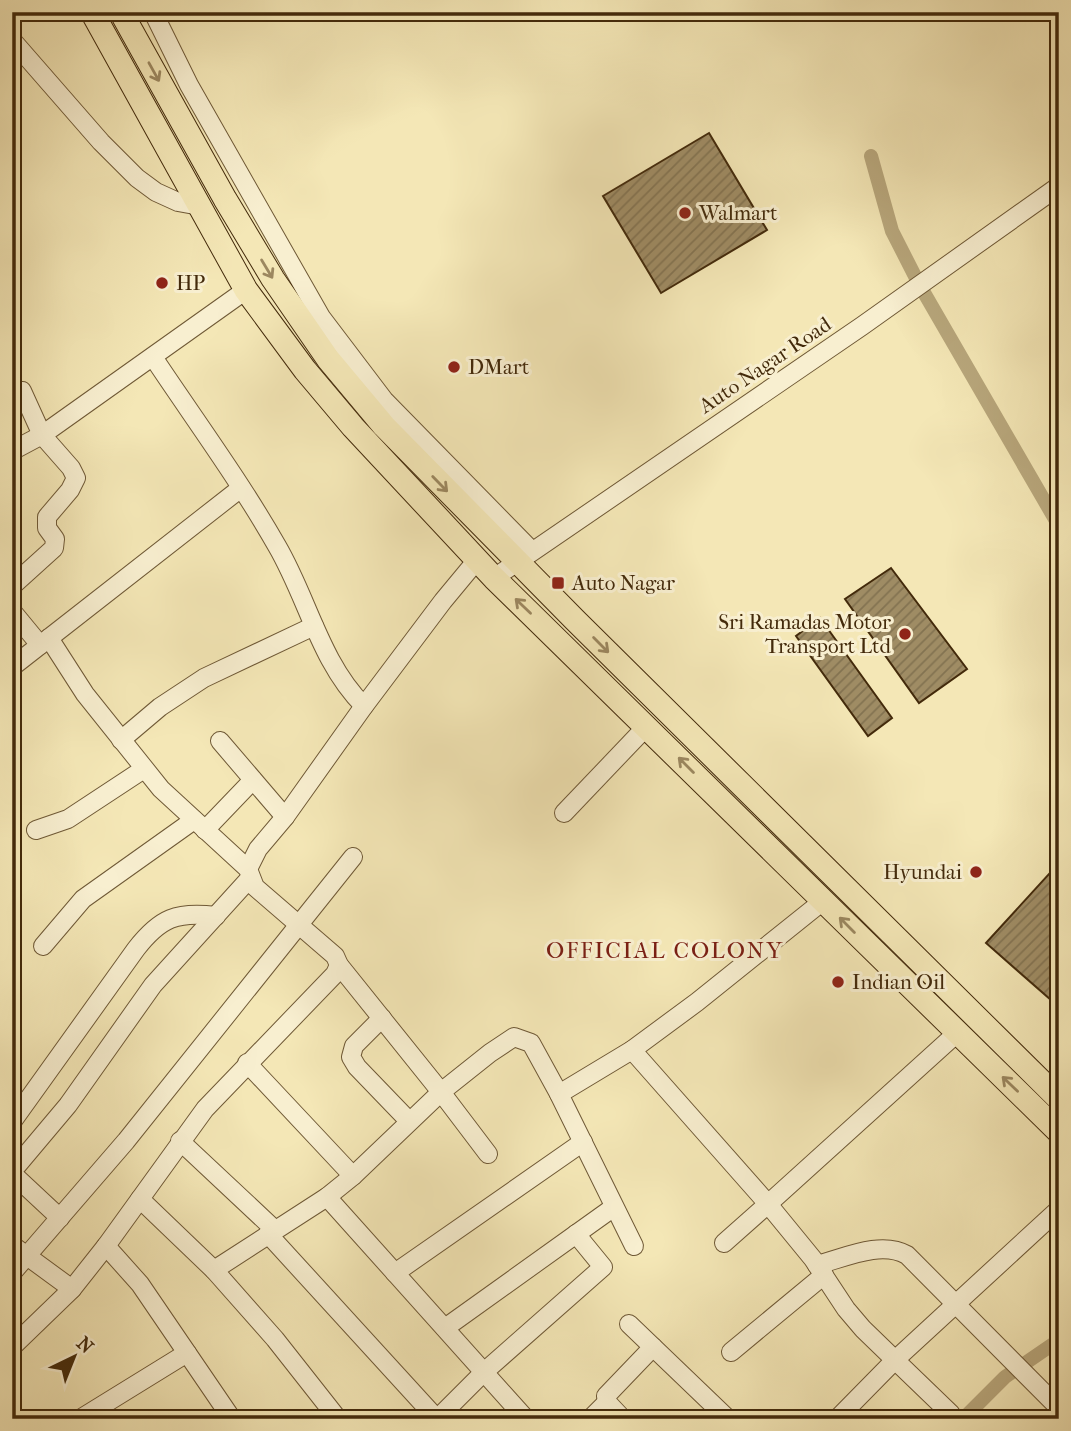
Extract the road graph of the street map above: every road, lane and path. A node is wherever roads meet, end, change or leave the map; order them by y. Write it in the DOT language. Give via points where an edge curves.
graph roads {
  1 [pos="92,12"];
  2 [pos="121,12"];
  3 [pos="153,12"];
  4 [pos="12,40"];
  5 [pos="1059,186"];
  6 [pos="200,206"];
  7 [pos="246,290"];
  8 [pos="153,357"];
  9 [pos="12,392"];
  10 [pos="42,435"];
  11 [pos="12,451"];
  12 [pos="241,488"];
  13 [pos="525,556"];
  14 [pos="477,560"];
  15 [pos="494,578"];
  16 [pos="12,586"];
  17 [pos="12,611"];
  18 [pos="314,626"];
  19 [pos="44,641"];
  20 [pos="12,667"];
  21 [pos="364,706"];
  22 [pos="647,726"];
  23 [pos="121,740"];
  24 [pos="219,741"];
  25 [pos="144,769"];
  26 [pos="253,780"];
  27 [pos="564,813"];
  28 [pos="285,817"];
  29 [pos="200,825"];
  30 [pos="36,830"];
  31 [pos="353,857"];
  32 [pos="249,874"];
  33 [pos="823,901"];
  34 [pos="216,916"];
  35 [pos="300,926"];
  36 [pos="43,946"];
  37 [pos="339,965"];
  38 [pos="382,1018"];
  39 [pos="957,1033"];
  40 [pos="632,1050"];
  41 [pos="247,1063"];
  42 [pos="441,1092"];
  43 [pos="559,1094"];
  44 [pos="1059,1099"];
  45 [pos="409,1121"];
  46 [pos="12,1122"];
  47 [pos="1059,1132"];
  48 [pos="180,1141"];
  49 [pos="583,1142"];
  50 [pos="488,1154"];
  51 [pos="353,1176"];
  52 [pos="327,1197"];
  53 [pos="140,1199"];
  54 [pos="768,1204"];
  55 [pos="614,1207"];
  56 [pos="1059,1209"];
  57 [pos="60,1217"];
  58 [pos="272,1232"];
  59 [pos="576,1234"];
  60 [pos="724,1243"];
  61 [pos="12,1245"];
  62 [pos="634,1246"];
  63 [pos="106,1247"];
  64 [pos="28,1258"];
  65 [pos="214,1270"];
  66 [pos="820,1270"];
  67 [pos="12,1273"];
  68 [pos="395,1273"];
  69 [pos="72,1289"];
  70 [pos="955,1305"];
  71 [pos="629,1324"];
  72 [pos="445,1328"];
  73 [pos="653,1347"];
  74 [pos="12,1348"];
  75 [pos="731,1352"];
  76 [pos="187,1353"];
  77 [pos="895,1360"];
  78 [pos="484,1372"];
  79 [pos="607,1402"];
  80 [pos="1059,1408"];
  81 [pos="951,1414"];
  82 [pos="80,1419"];
  83 [pos="232,1419"];
  84 [pos="338,1419"];
  85 [pos="437,1419"];
  86 [pos="526,1419"];
  87 [pos="590,1419"];
  88 [pos="622,1419"];
  89 [pos="728,1419"];
  90 [pos="837,1419"];
  1 -- 6 [label="main road"];
  2 -- 13 [label="main road, one-way" via="225,199 328,359 384,426"];
  3 -- 13 [label="street" via="321,317 392,408"];
  4 -- 6 [label="street" via="137,178 178,202"];
  5 -- 13 [label="street, Auto Nagar Road"];
  6 -- 7 [label="main road"];
  7 -- 8 [label="street"];
  7 -- 14 [label="main road" via="353,428"];
  8 -- 10 [label="street"];
  8 -- 12 [label="street"];
  9 -- 10 [label="street" via="22,391"];
  10 -- 11 [label="street"];
  10 -- 16 [label="street" via="76,478 47,517 54,548"];
  12 -- 18 [label="street" via="279,548"];
  12 -- 19 [label="street"];
  13 -- 15 [label="street, Auto Nagar Road"];
  13 -- 44 [label="main road, one-way" via="584,629"];
  14 -- 15 [label="main road"];
  14 -- 21 [label="street"];
  22 -- 15 [label="main road, one-way"];
  17 -- 19 [label="street"];
  18 -- 21 [label="street" via="335,668"];
  18 -- 23 [label="street" via="204,678 160,706"];
  19 -- 20 [label="street"];
  19 -- 23 [label="street"];
  21 -- 28 [label="street"];
  22 -- 27 [label="street"];
  33 -- 22 [label="main road, one-way"];
  23 -- 25 [label="street"];
  24 -- 26 [label="street"];
  25 -- 29 [label="street"];
  25 -- 30 [label="street" via="68,819"];
  26 -- 28 [label="street"];
  26 -- 29 [label="street"];
  28 -- 32 [label="street" via="258,849"];
  29 -- 32 [label="street"];
  29 -- 36 [label="street" via="83,899"];
  31 -- 35 [label="street"];
  32 -- 34 [label="street"];
  32 -- 35 [label="street" via="256,887"];
  39 -- 33 [label="main road, one-way"];
  33 -- 40 [label="street"];
  34 -- 46 [label="street" via="181,915 153,929"];
  34 -- 57 [label="street" via="153,985 68,1105 13,1171"];
  35 -- 37 [label="street" via="335,956"];
  35 -- 57 [label="street"];
  37 -- 38 [label="street"];
  37 -- 41 [label="street"];
  38 -- 42 [label="street"];
  38 -- 45 [label="street" via="354,1046 351,1057"];
  47 -- 39 [label="main road, one-way"];
  39 -- 54 [label="street"];
  40 -- 43 [label="street"];
  40 -- 54 [label="street"];
  41 -- 48 [label="street"];
  41 -- 51 [label="street"];
  42 -- 43 [label="street" via="514,1037 531,1043"];
  42 -- 45 [label="street"];
  42 -- 50 [label="street"];
  43 -- 49 [label="street"];
  45 -- 51 [label="street"];
  48 -- 53 [label="street"];
  48 -- 58 [label="street"];
  49 -- 55 [label="street"];
  49 -- 68 [label="street"];
  51 -- 52 [label="street"];
  52 -- 58 [label="street"];
  52 -- 68 [label="street"];
  53 -- 63 [label="street"];
  53 -- 65 [label="street"];
  54 -- 60 [label="street"];
  54 -- 66 [label="street"];
  55 -- 59 [label="street"];
  55 -- 62 [label="street"];
  56 -- 70 [label="street"];
  57 -- 64 [label="street"];
  58 -- 65 [label="street"];
  58 -- 85 [label="street"];
  59 -- 72 [label="street"];
  59 -- 78 [label="street" via="603,1267"];
  61 -- 64 [label="street"];
  63 -- 69 [label="street"];
  63 -- 76 [label="street" via="140,1284"];
  64 -- 67 [label="street"];
  64 -- 69 [label="street"];
  65 -- 84 [label="street"];
  66 -- 70 [label="street" via="878,1249 900,1251 919,1264"];
  66 -- 75 [label="street"];
  66 -- 77 [label="street" via="863,1329"];
  68 -- 72 [label="street"];
  69 -- 74 [label="street"];
  70 -- 77 [label="street"];
  70 -- 80 [label="street"];
  71 -- 73 [label="street"];
  72 -- 78 [label="street"];
  73 -- 79 [label="street" via="612,1388"];
  73 -- 89 [label="street"];
  76 -- 82 [label="street"];
  76 -- 83 [label="street"];
  77 -- 81 [label="street"];
  77 -- 90 [label="street"];
  78 -- 85 [label="street"];
  78 -- 86 [label="street"];
  79 -- 87 [label="street"];
  79 -- 88 [label="street"];
}
